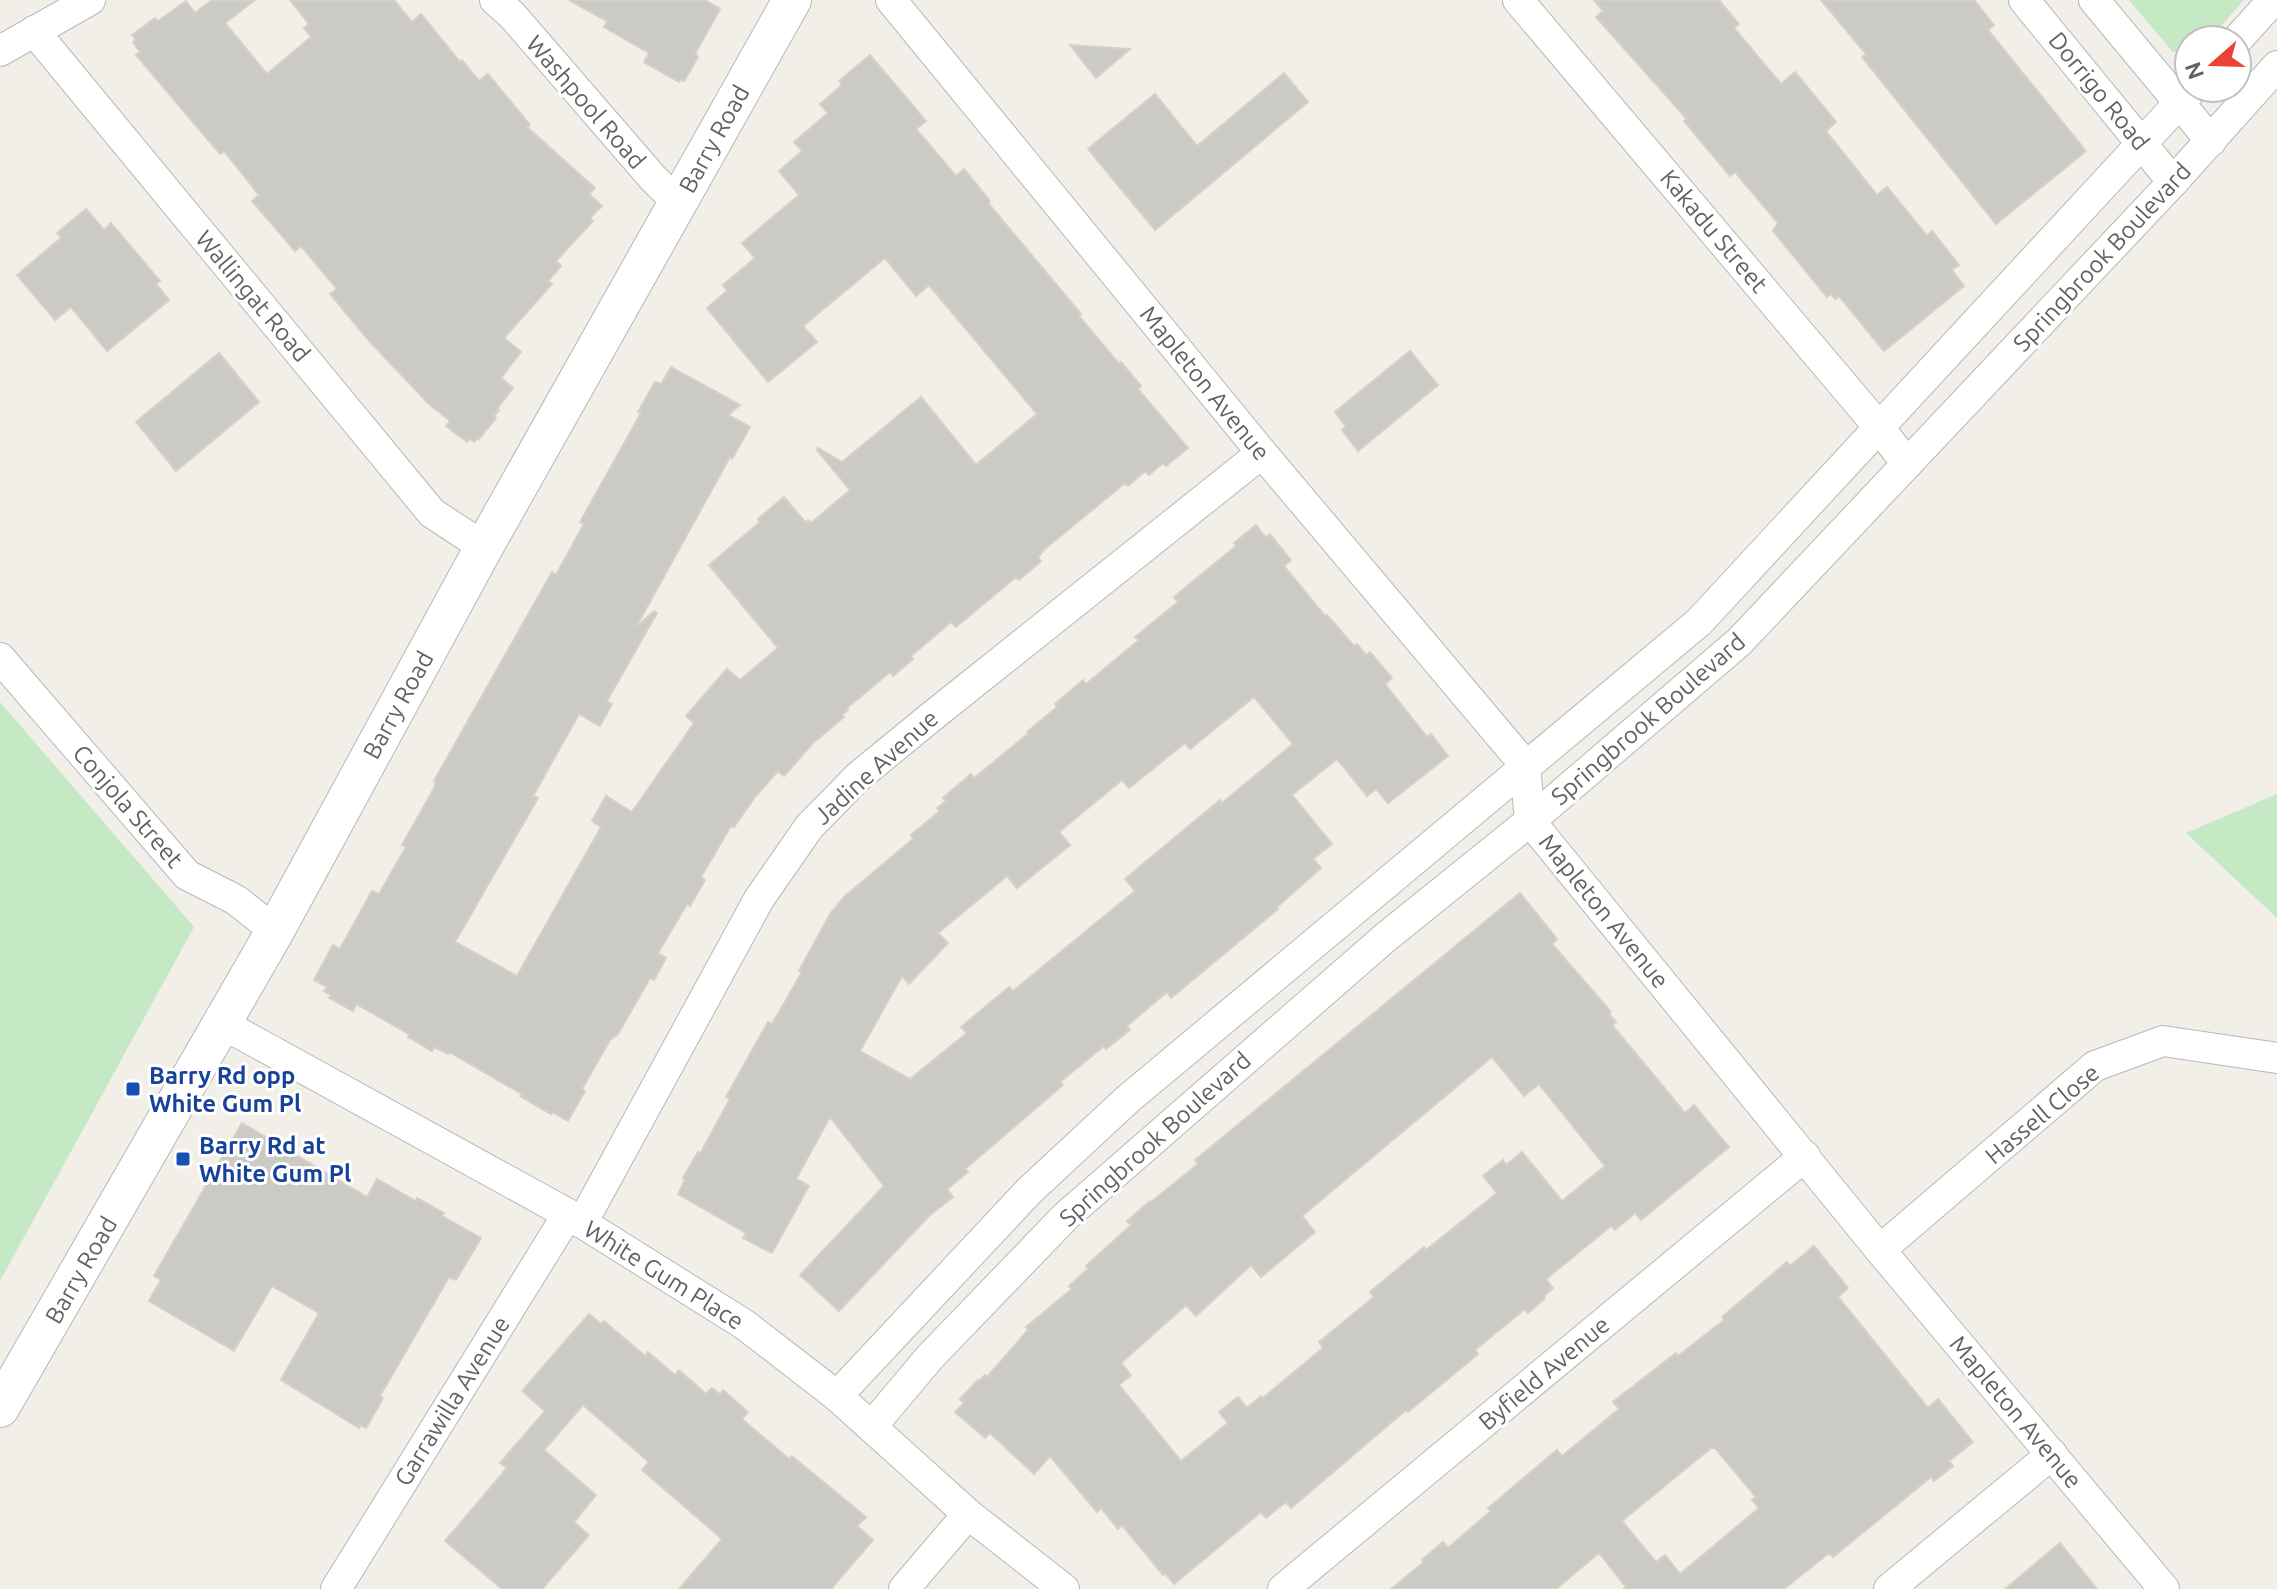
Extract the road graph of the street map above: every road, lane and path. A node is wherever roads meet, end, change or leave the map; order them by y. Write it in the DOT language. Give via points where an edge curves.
graph roads {
  1 [pos="90,0"];
  2 [pos="495,0"];
  3 [pos="792,0"];
  4 [pos="891,0"];
  5 [pos="1518,0"];
  6 [pos="2024,0"];
  7 [pos="2094,0"];
  8 [pos="2273,0"];
  9 [pos="2251,24"];
  10 [pos="34,31"];
  11 [pos="0,51"];
  12 [pos="2277,66"];
  13 [pos="2173,82"];
  14 [pos="2179,104"];
  15 [pos="2190,104"];
  16 [pos="2211,141"];
  17 [pos="2143,144"];
  18 [pos="2173,182"];
  19 [pos="678,203"];
  20 [pos="1878,426"];
  21 [pos="1262,453"];
  22 [pos="1907,464"];
  23 [pos="484,547"];
  24 [pos="0,658"];
  25 [pos="1525,765"];
  26 [pos="1530,821"];
  27 [pos="275,931"];
  28 [pos="221,1023"];
  29 [pos="2277,1058"];
  30 [pos="1805,1156"];
  31 [pos="575,1218"];
  32 [pos="1880,1250"];
  33 [pos="837,1396"];
  34 [pos="0,1408"];
  35 [pos="872,1426"];
  36 [pos="2052,1454"];
  37 [pos="968,1514"];
  38 [pos="336,1589"];
  39 [pos="904,1589"];
  40 [pos="1064,1589"];
  41 [pos="1283,1589"];
  42 [pos="1889,1589"];
  43 [pos="2164,1589"];
  1 -- 10 [label="street"];
  2 -- 19 [label="street, Washpool Road"];
  3 -- 19 [label="street, Barry Road"];
  4 -- 21 [label="street, Mapleton Avenue"];
  5 -- 20 [label="street, Kakadu Street"];
  6 -- 17 [label="street, Dorrigo Road"];
  7 -- 13 [label="street"];
  8 -- 9 [label="street"];
  10 -- 11 [label="street"];
  10 -- 23 [label="street, Wallingat Road" via="432,513"];
  12 -- 16 [label="street, Springbrook Boulevard"];
  14 -- 17 [label="street, Springbrook Boulevard"];
  15 -- 16 [label="street"];
  16 -- 18 [label="street, Springbrook Boulevard"];
  17 -- 18 [label="street, Dorrigo Road"];
  17 -- 20 [label="street, Springbrook Boulevard"];
  18 -- 22 [label="street, Springbrook Boulevard"];
  19 -- 23 [label="street, Barry Road"];
  20 -- 22 [label="street, Kakadu Street"];
  20 -- 25 [label="street, Springbrook Boulevard" via="1699,622"];
  21 -- 25 [label="street, Mapleton Avenue"];
  21 -- 31 [label="street, Jadine Avenue" via="859,776 809,827 759,899"];
  22 -- 26 [label="street, Springbrook Boulevard" via="1739,642"];
  23 -- 27 [label="street, Barry Road"];
  24 -- 27 [label="street, Conjola Street" via="187,875 236,900"];
  25 -- 26 [label="street, Mapleton Avenue"];
  25 -- 33 [label="street, Springbrook Boulevard" via="1128,1099 1029,1191"];
  26 -- 30 [label="street, Mapleton Avenue"];
  26 -- 35 [label="street, Springbrook Boulevard" via="1386,937 1066,1216 930,1357"];
  27 -- 28 [label="street, Barry Road"];
  28 -- 31 [label="street, White Gum Place"];
  28 -- 34 [label="street, Barry Road"];
  29 -- 32 [label="street, Hassell Close" via="2163,1041 2095,1066"];
  30 -- 32 [label="street, Mapleton Avenue"];
  30 -- 41 [label="street, Byfield Avenue"];
  31 -- 33 [label="street, White Gum Place" via="745,1325"];
  31 -- 38 [label="street, Garrawilla Avenue"];
  32 -- 36 [label="street, Mapleton Avenue"];
  33 -- 35 [label="street, White Gum Place"];
  35 -- 37 [label="street, White Gum Place"];
  36 -- 42 [label="street"];
  36 -- 43 [label="street, Mapleton Avenue"];
  37 -- 39 [label="street"];
  37 -- 40 [label="street, White Gum Place"];
}
